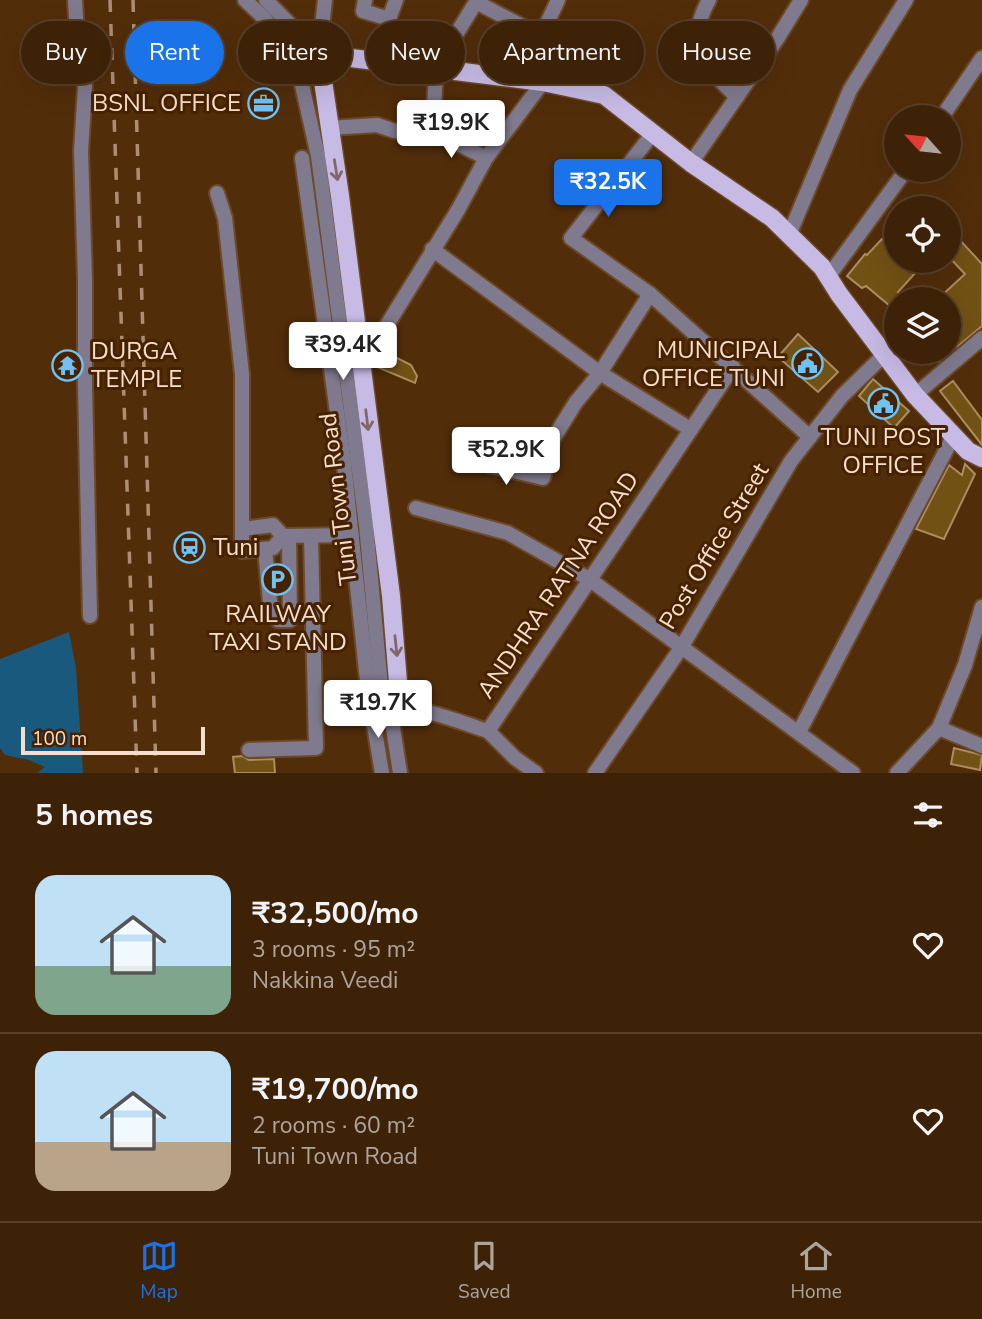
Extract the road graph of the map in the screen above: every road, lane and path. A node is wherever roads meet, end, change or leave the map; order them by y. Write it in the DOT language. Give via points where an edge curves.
graph roads {
  1 [pos="75,0"];
  2 [pos="245,0"];
  3 [pos="266,0"];
  4 [pos="325,0"];
  5 [pos="365,0"];
  6 [pos="396,0"];
  7 [pos="709,0"];
  8 [pos="801,0"];
  9 [pos="906,0"];
  10 [pos="476,1"];
  11 [pos="556,1"];
  12 [pos="389,19"];
  13 [pos="287,21"];
  14 [pos="323,21"];
  15 [pos="464,21"];
  16 [pos="513,21"];
  17 [pos="547,21"];
  18 [pos="982,58"];
  19 [pos="323,84"];
  20 [pos="435,84"];
  21 [pos="542,84"];
  22 [pos="552,84"];
  23 [pos="592,84"];
  24 [pos="604,95"];
  25 [pos="737,97"];
  26 [pos="950,105"];
  27 [pos="330,128"];
  28 [pos="433,131"];
  29 [pos="654,131"];
  30 [pos="302,158"];
  31 [pos="486,158"];
  32 [pos="691,163"];
  33 [pos="897,182"];
  34 [pos="217,193"];
  35 [pos="789,235"];
  36 [pos="432,249"];
  37 [pos="828,277"];
  38 [pos="650,294"];
  39 [pos="982,338"];
  40 [pos="884,350"];
  41 [pos="884,355"];
  42 [pos="359,358"];
  43 [pos="894,364"];
  44 [pos="733,367"];
  45 [pos="600,373"];
  46 [pos="915,395"];
  47 [pos="690,429"];
  48 [pos="954,435"];
  49 [pos="810,438"];
  50 [pos="982,458"];
  51 [pos="477,462"];
  52 [pos="416,508"];
  53 [pos="242,529"];
  54 [pos="352,535"];
  55 [pos="286,536"];
  56 [pos="311,536"];
  57 [pos="265,549"];
  58 [pos="589,579"];
  59 [pos="982,607"];
  60 [pos="90,616"];
  61 [pos="681,648"];
  62 [pos="388,699"];
  63 [pos="373,711"];
  64 [pos="939,728"];
  65 [pos="488,730"];
  66 [pos="799,732"];
  67 [pos="981,744"];
  68 [pos="249,750"];
  69 [pos="382,773"];
  70 [pos="400,773"];
  71 [pos="536,773"];
  72 [pos="594,773"];
  73 [pos="853,773"];
  74 [pos="897,773"];
  1 -- 60 [label="street" via="85,87 81,150"];
  2 -- 62 [label="street, Tuni Town Road" via="297,63 318,156"];
  3 -- 13 [label="street"];
  4 -- 14 [label="street"];
  5 -- 12 [label="street" via="363,11"];
  6 -- 12 [label="street"];
  7 -- 25 [label="street" via="699,16 698,45 704,62"];
  8 -- 25 [label="street"];
  9 -- 35 [label="street" via="850,90"];
  10 -- 15 [label="street"];
  10 -- 16 [label="street"];
  11 -- 17 [label="street"];
  18 -- 26 [label="street"];
  19 -- 27 [label="main road"];
  20 -- 28 [label="street"];
  21 -- 31 [label="street"];
  22 -- 24 [label="main road"];
  23 -- 24 [label="street"];
  24 -- 29 [label="main road"];
  25 -- 32 [label="street"];
  27 -- 28 [label="street" via="377,125 394,131"];
  27 -- 42 [label="main road, one-way"];
  28 -- 31 [label="street"];
  29 -- 32 [label="main road"];
  29 -- 38 [label="street" via="571,238"];
  30 -- 54 [label="street"];
  31 -- 36 [label="street"];
  32 -- 35 [label="main road" via="772,218"];
  33 -- 37 [label="street"];
  34 -- 53 [label="street" via="225,218 242,374"];
  35 -- 37 [label="main road"];
  36 -- 42 [label="street" via="387,326"];
  36 -- 45 [label="street"];
  37 -- 40 [label="main road"];
  38 -- 44 [label="street"];
  38 -- 45 [label="street"];
  39 -- 46 [label="street"];
  41 -- 49 [label="street, Post Office Street" via="842,396"];
  42 -- 62 [label="main road, one-way" via="391,596"];
  43 -- 46 [label="main road"];
  44 -- 47 [label="street, ANDHRA RATNA ROAD"];
  44 -- 49 [label="street"];
  45 -- 47 [label="street"];
  45 -- 51 [label="street" via="553,439 543,478"];
  46 -- 48 [label="main road"];
  47 -- 58 [label="street, ANDHRA RATNA ROAD"];
  48 -- 50 [label="main road"];
  48 -- 66 [label="street"];
  49 -- 61 [label="street, Post Office Street" via="791,461"];
  52 -- 58 [label="street" via="508,533"];
  53 -- 55 [label="street" via="273,525"];
  53 -- 57 [label="street" via="242,551"];
  54 -- 56 [label="street"];
  54 -- 63 [label="street"];
  55 -- 56 [label="street"];
  55 -- 57 [label="street"];
  55 -- 57 [label="street" via="290,620 278,620 270,602"];
  56 -- 68 [label="street" via="316,748"];
  58 -- 61 [label="street"];
  58 -- 65 [label="street, ANDHRA RATNA ROAD"];
  59 -- 64 [label="street"];
  61 -- 66 [label="street"];
  61 -- 72 [label="street, Post Office Street"];
  62 -- 63 [label="street"];
  62 -- 65 [label="street, ANDHRA RATNA ROAD"];
  62 -- 70 [label="street, Tuni Town Road"];
  63 -- 69 [label="street"];
  64 -- 67 [label="street"];
  64 -- 74 [label="street"];
  65 -- 71 [label="street"];
  66 -- 73 [label="street"];
}
